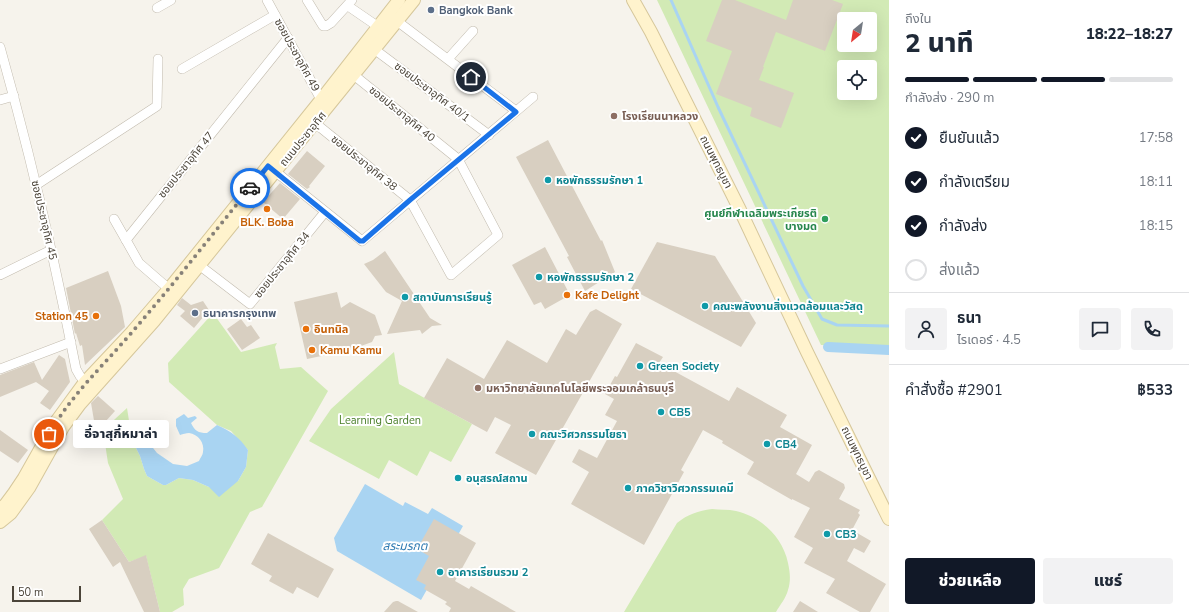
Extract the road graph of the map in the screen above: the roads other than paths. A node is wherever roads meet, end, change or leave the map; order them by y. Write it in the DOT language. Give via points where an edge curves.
graph roads {
  1 [pos="171,0"];
  2 [pos="267,0"];
  3 [pos="307,0"];
  4 [pos="399,0"];
  5 [pos="414,0"];
  6 [pos="633,0"];
  7 [pos="350,3"];
  8 [pos="157,8"];
  9 [pos="275,15"];
  10 [pos="392,17"];
  11 [pos="382,30"];
  12 [pos="472,31"];
  13 [pos="288,38"];
  14 [pos="0,47"];
  15 [pos="374,49"];
  16 [pos="158,59"];
  17 [pos="448,59"];
  18 [pos="182,69"];
  19 [pos="349,72"];
  20 [pos="14,96"];
  21 [pos="533,97"];
  22 [pos="0,100"];
  23 [pos="324,104"];
  24 [pos="516,112"];
  25 [pos="311,120"];
  26 [pos="489,135"];
  27 [pos="458,159"];
  28 [pos="272,169"];
  29 [pos="36,185"];
  30 [pos="410,200"];
  31 [pos="325,212"];
  32 [pos="114,219"];
  33 [pos="126,240"];
  34 [pos="51,250"];
  35 [pos="199,265"];
  36 [pos="0,275"];
  37 [pos="168,288"];
  38 [pos="71,342"];
  39 [pos="0,369"];
  40 [pos="89,386"];
  41 [pos="4,507"];
  42 [pos="889,519"];
  43 [pos="0,522"];
  1 -- 8 [label="street"];
  2 -- 9 [label="street, ซอยประชาอุทิศ 49"];
  3 -- 7 [label="street" via="323,26 331,23"];
  4 -- 10 [label="main road, ถนนประชาอุทิศ"];
  5 -- 10 [label="main road, ถนนประชาอุทิศ"];
  6 -- 42 [label="main road, ถนนพุทธบูชา" via="740,210"];
  7 -- 11 [label="street"];
  9 -- 13 [label="street, ซอยประชาอุทิศ 49"];
  9 -- 18 [label="street"];
  10 -- 11 [label="main road, ถนนประชาอุทิศ"];
  10 -- 17 [label="street"];
  11 -- 15 [label="main road, ถนนประชาอุทิศ"];
  11 -- 19 [label="main road, ถนนประชาอุทิศ"];
  12 -- 17 [label="street"];
  13 -- 23 [label="street, ซอยประชาอุทิศ 49"];
  13 -- 33 [label="street, ซอยประชาอุทิศ 47"];
  14 -- 20 [label="street, ซอยประชาอุทิศ 45"];
  15 -- 19 [label="main road, ถนนประชาอุทิศ"];
  15 -- 26 [label="street, ซอยประชาอุทิศ 40/1"];
  16 -- 29 [label="street" via="157,106"];
  17 -- 24 [label="street"];
  19 -- 23 [label="main road, ถนนประชาอุทิศ"];
  19 -- 27 [label="street, ซอยประชาอุทิศ 40"];
  20 -- 22 [label="street"];
  20 -- 29 [label="street, ซอยประชาอุทิศ 45"];
  21 -- 24 [label="street"];
  23 -- 25 [label="main road, ถนนประชาอุทิศ"];
  24 -- 26 [label="street"];
  25 -- 28 [label="main road, ถนนประชาอุทิศ"];
  25 -- 30 [label="street, ซอยประชาอุทิศ 38"];
  26 -- 27 [label="street"];
  27 -- 30 [label="street"];
  27 -- 30 [label="street, ซอยประชาอุทิศ 38" via="498,236 451,275"];
  28 -- 31 [label="street"];
  28 -- 35 [label="main road, ถนนประชาอุทิศ"];
  28 -- 37 [label="main road, ถนนประชาอุทิศ"];
  29 -- 34 [label="street, ซอยประชาอุทิศ 45"];
  30 -- 31 [label="street" via="362,241"];
  31 -- 35 [label="street, ซอยประชาอุทิศ 34" via="250,304"];
  32 -- 33 [label="street"];
  33 -- 37 [label="street" via="139,263"];
  34 -- 36 [label="street"];
  34 -- 38 [label="street, ซอยประชาอุทิศ 45"];
  35 -- 40 [label="main road, ถนนประชาอุทิศ" via="139,339"];
  37 -- 40 [label="main road, ถนนประชาอุทิศ"];
  38 -- 39 [label="street"];
  38 -- 40 [label="street, ซอยประชาอุทิศ 45" via="76,368"];
  40 -- 41 [label="main road, ถนนประชาอุทิศ" via="29,488"];
  41 -- 43 [label="main road, ถนนประชาอุทิศ"];
}
